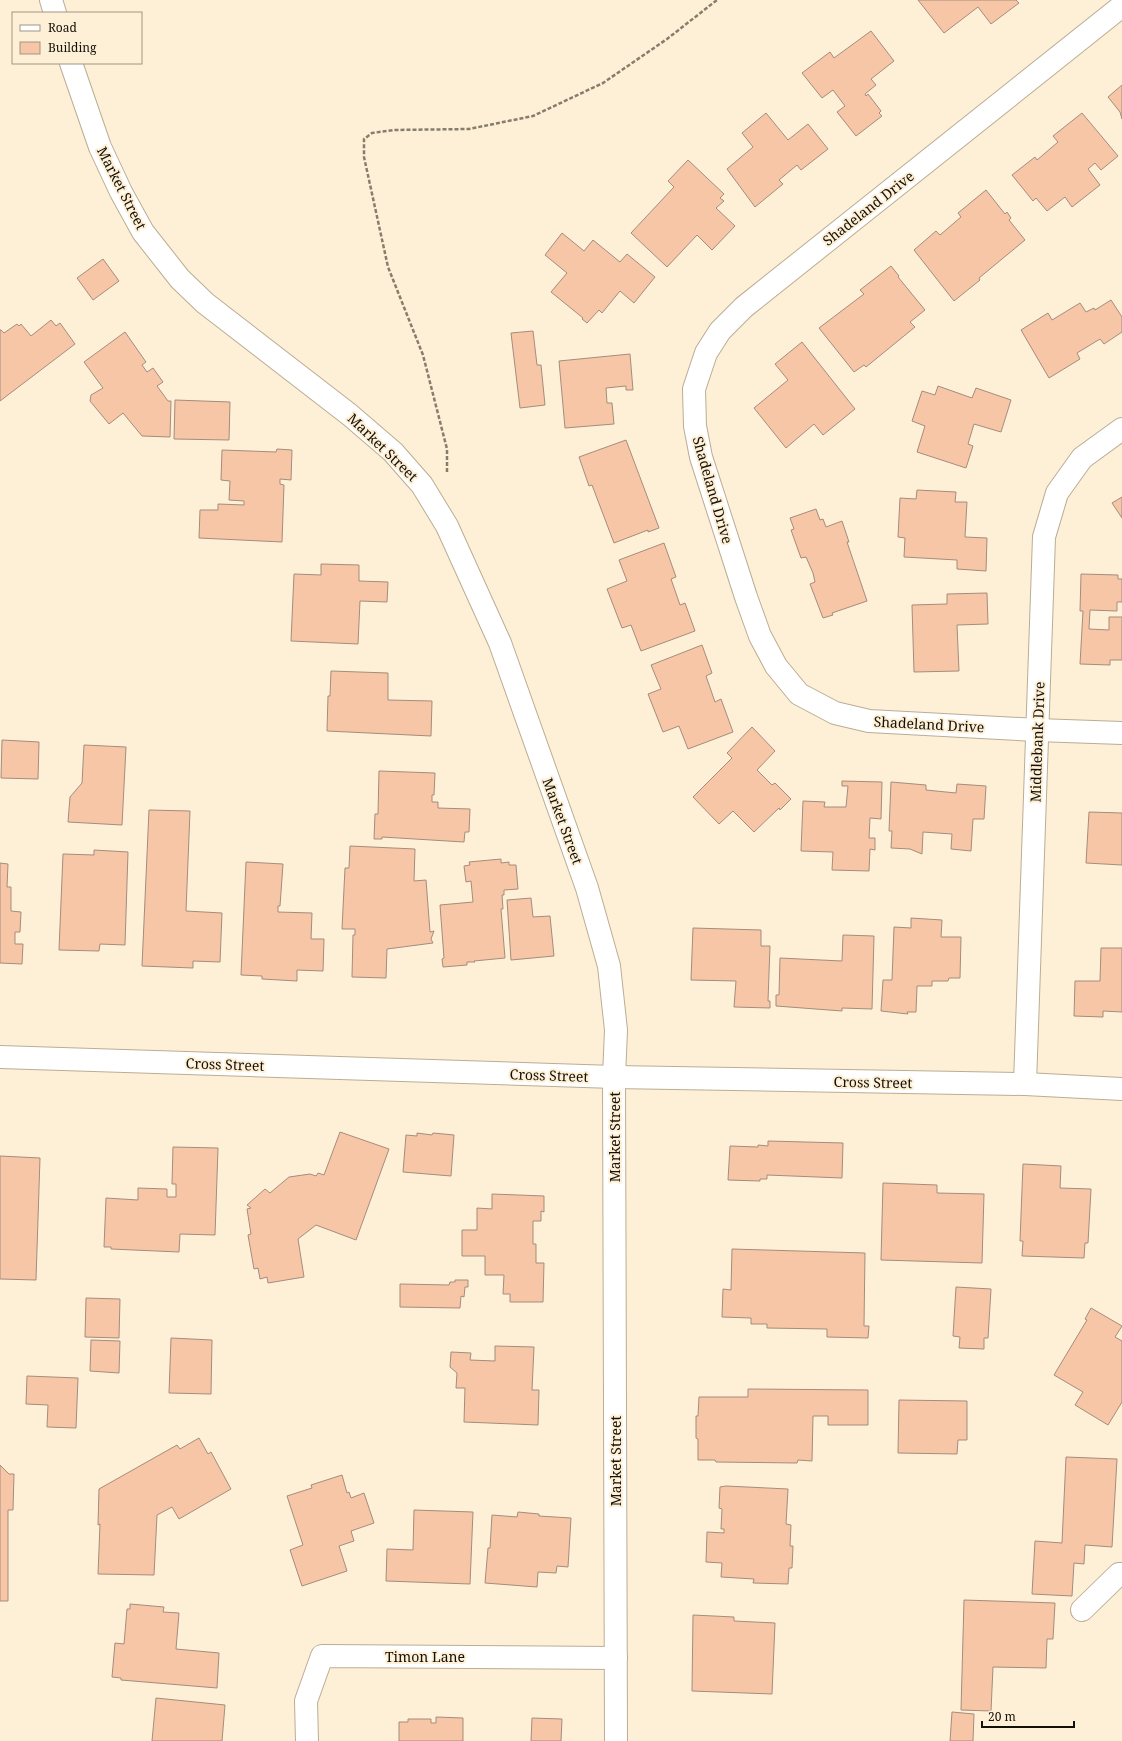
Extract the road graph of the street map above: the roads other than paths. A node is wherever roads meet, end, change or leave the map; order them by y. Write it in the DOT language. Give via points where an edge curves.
graph roads {
  1 [pos="51,0"];
  2 [pos="1122,6"];
  3 [pos="55,12"];
  4 [pos="71,64"];
  5 [pos="1122,429"];
  6 [pos="1037,730"];
  7 [pos="1122,733"];
  8 [pos="0,1057"];
  9 [pos="614,1077"];
  10 [pos="1025,1084"];
  11 [pos="1122,1089"];
  12 [pos="1122,1574"];
  13 [pos="1082,1610"];
  14 [pos="616,1658"];
  15 [pos="308,1741"];
  16 [pos="616,1741"];
  1 -- 3 [label="street"];
  2 -- 6 [label="street, Shadeland Drive" via="744,307 720,331 706,354 694,389 695,426 701,457 746,597 760,636 776,666 799,694 835,713 869,721"];
  4 -- 9 [label="street, Market Street" via="100,147 121,192 143,232 180,279 205,303 350,415 392,452 422,485 447,526 500,643 587,888 609,966 616,1030"];
  5 -- 6 [label="street, Middlebank Drive" via="1082,458 1057,493 1044,537"];
  6 -- 7 [label="street, Shadeland Drive"];
  6 -- 10 [label="street, Middlebank Drive"];
  8 -- 9 [label="street, Cross Street"];
  9 -- 10 [label="street, Cross Street"];
  9 -- 14 [label="street, Market Street"];
  10 -- 11 [label="street, Cross Street"];
  12 -- 13 [label="street" via="1119,1574"];
  14 -- 15 [label="street, Timon Lane" via="322,1656 306,1701"];
  14 -- 16 [label="street, Market Street"];
}
